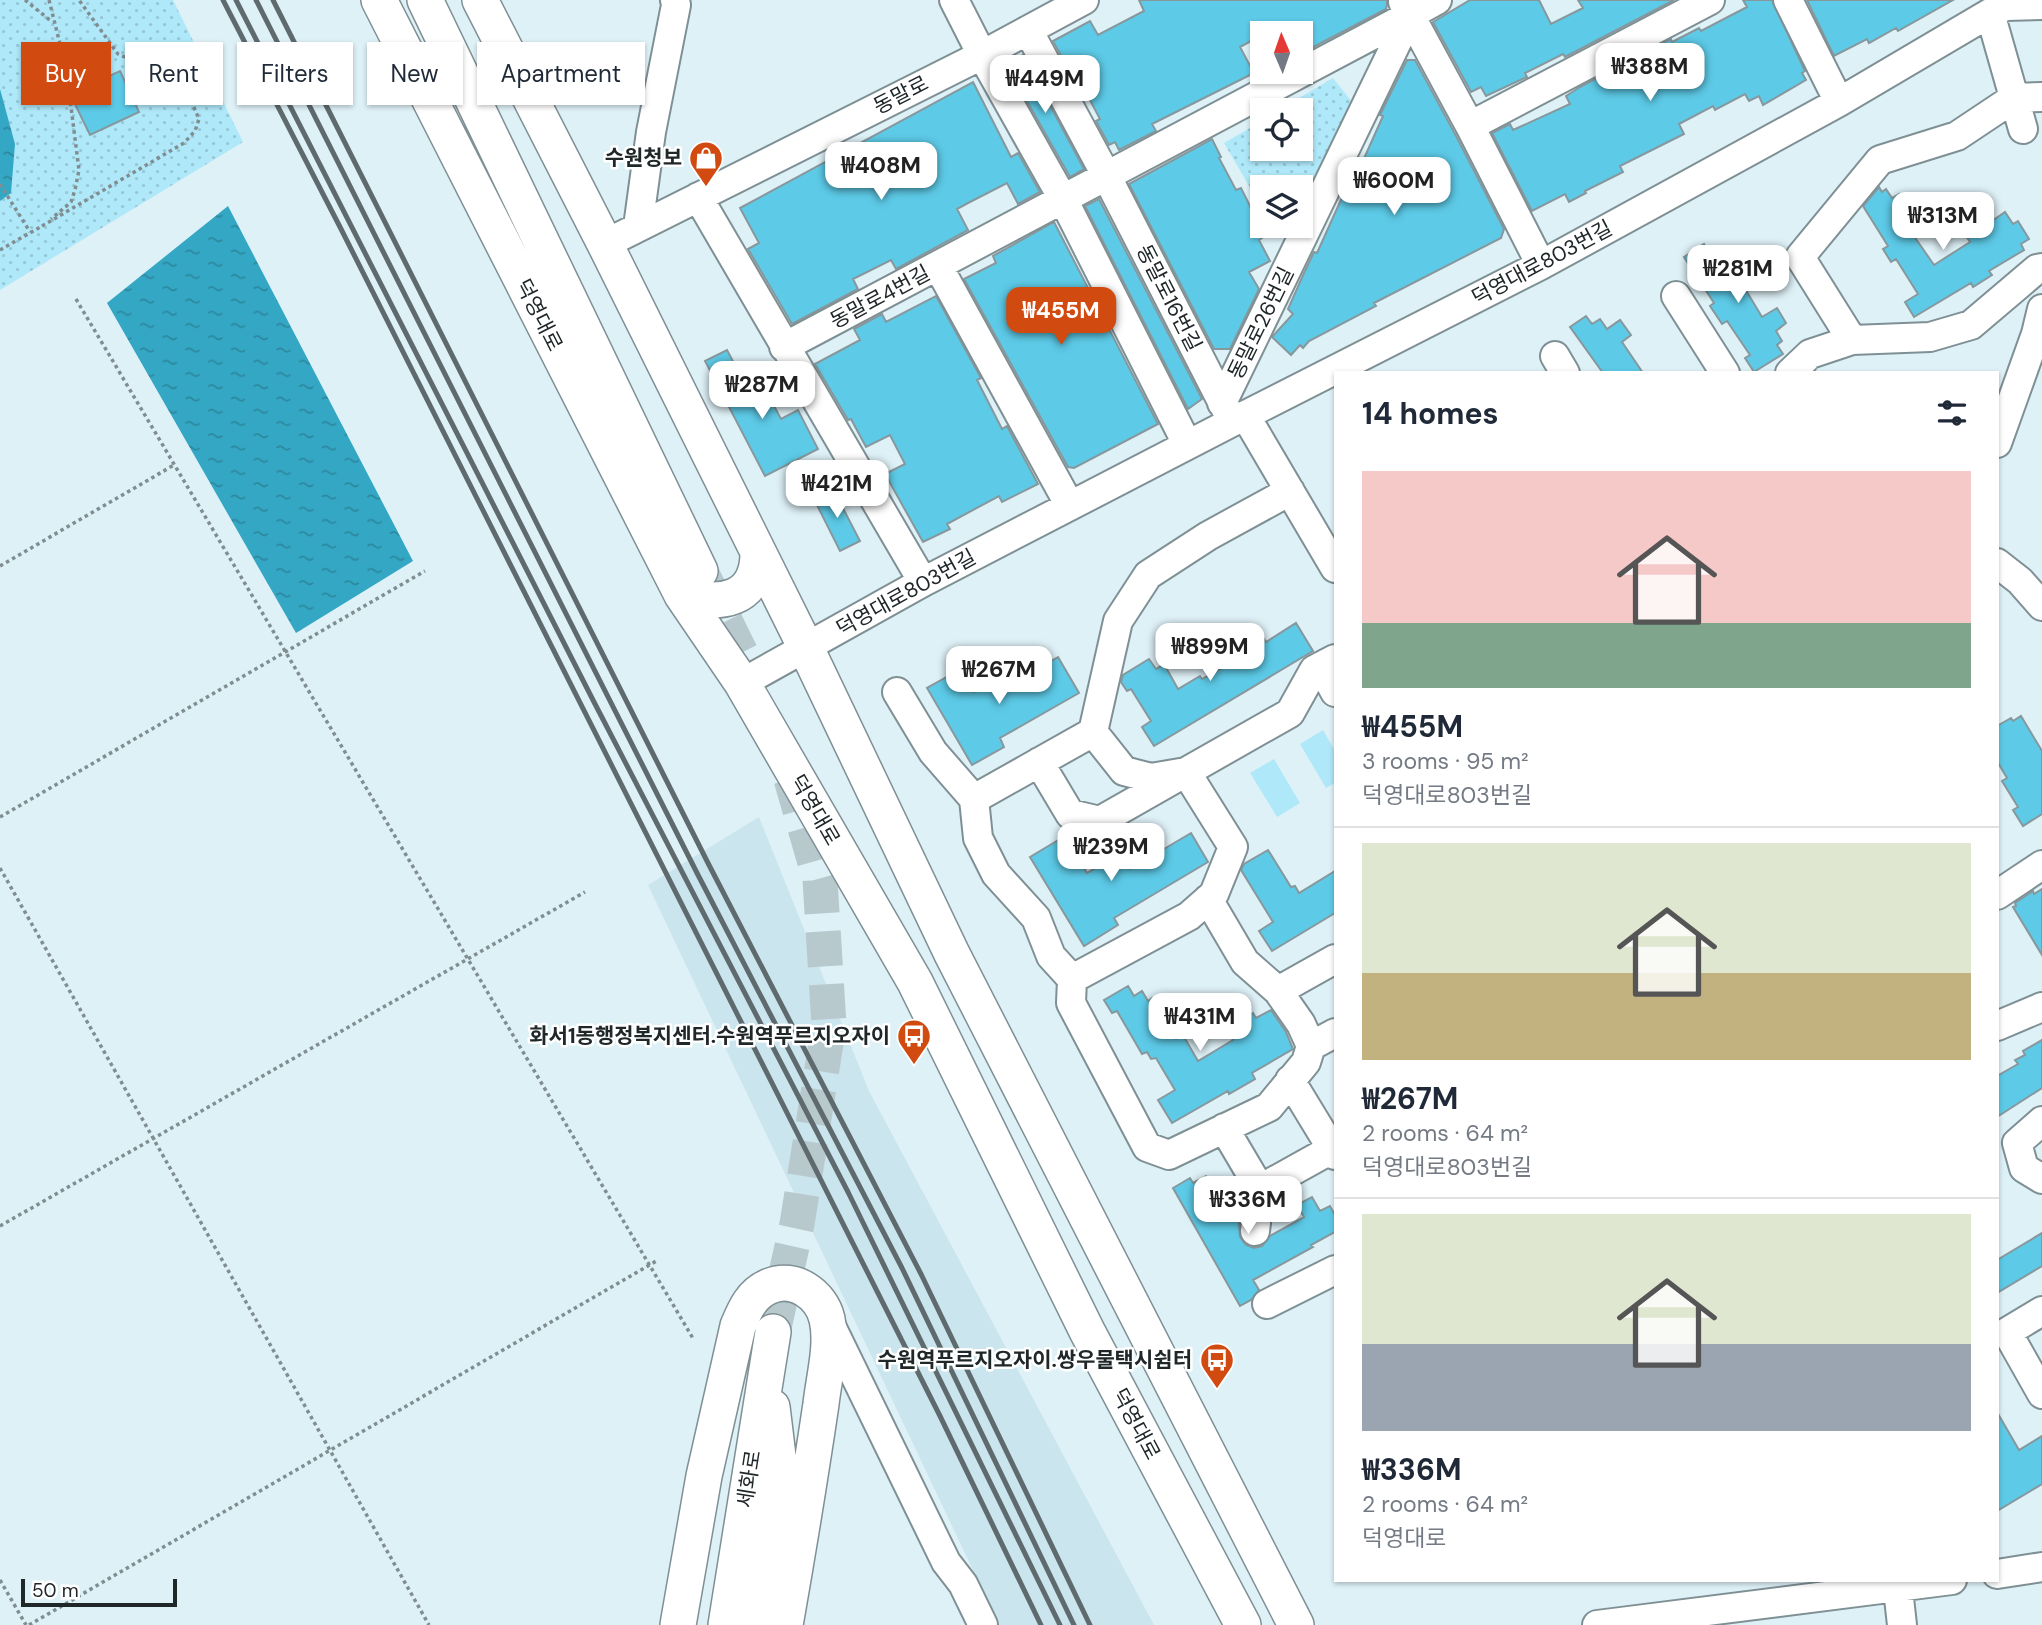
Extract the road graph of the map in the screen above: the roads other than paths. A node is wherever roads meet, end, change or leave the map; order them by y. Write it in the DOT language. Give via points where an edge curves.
graph roads {
  1 [pos="379,0"];
  2 [pos="425,0"];
  3 [pos="480,0"];
  4 [pos="675,0"];
  5 [pos="954,0"];
  6 [pos="1084,0"];
  7 [pos="1437,0"];
  8 [pos="1710,0"];
  9 [pos="1788,0"];
  10 [pos="2042,5"];
  11 [pos="2001,6"];
  12 [pos="1406,8"];
  13 [pos="1028,30"];
  14 [pos="982,54"];
  15 [pos="2028,98"];
  16 [pos="1839,102"];
  17 [pos="1470,126"];
  18 [pos="2023,129"];
  19 [pos="1106,175"];
  20 [pos="698,197"];
  21 [pos="1063,199"];
  22 [pos="638,228"];
  23 [pos="605,244"];
  24 [pos="1541,265"];
  25 [pos="938,266"];
  26 [pos="2042,268"];
  27 [pos="1676,296"];
  28 [pos="2040,326"];
  29 [pos="1852,340"];
  30 [pos="785,347"];
  31 [pos="1725,371"];
  32 [pos="1792,371"];
  33 [pos="1233,413"];
  34 [pos="1999,438"];
  35 [pos="1187,444"];
  36 [pos="1290,491"];
  37 [pos="1070,506"];
  38 [pos="1323,530"];
  39 [pos="758,553"];
  40 [pos="1334,565"];
  41 [pos="1999,565"];
  42 [pos="923,582"];
  43 [pos="691,583"];
  44 [pos="2042,606"];
  45 [pos="806,648"];
  46 [pos="1328,663"];
  47 [pos="742,683"];
  48 [pos="1334,688"];
  49 [pos="898,692"];
  50 [pos="1093,732"];
  51 [pos="1039,762"];
  52 [pos="1186,772"];
  53 [pos="974,799"];
  54 [pos="2042,865"];
  55 [pos="1999,894"];
  56 [pos="1208,899"];
  57 [pos="1334,960"];
  58 [pos="1072,979"];
  59 [pos="1278,991"];
  60 [pos="2042,1007"];
  61 [pos="1999,1025"];
  62 [pos="1323,1040"];
  63 [pos="1290,1080"];
  64 [pos="2042,1121"];
  65 [pos="1224,1128"];
  66 [pos="1333,1152"];
  67 [pos="2042,1180"];
  68 [pos="1260,1189"];
  69 [pos="1255,1231"];
  70 [pos="1334,1271"];
  71 [pos="1268,1304"];
  72 [pos="2042,1311"];
  73 [pos="827,1317"];
  74 [pos="773,1332"];
  75 [pos="767,1369"];
  76 [pos="2042,1394"];
  77 [pos="2042,1567"];
  78 [pos="1999,1574"];
  79 [pos="1924,1582"];
  80 [pos="1897,1584"];
  81 [pos="678,1625"];
  82 [pos="692,1625"];
  83 [pos="726,1625"];
  84 [pos="759,1625"];
  85 [pos="785,1625"];
  86 [pos="983,1625"];
  87 [pos="1243,1625"];
  88 [pos="1296,1625"];
  89 [pos="1604,1625"];
  90 [pos="1902,1625"];
  1 -- 43 [label="main road, 덕영대로"];
  2 -- 43 [label="main road, 덕영대로"];
  3 -- 23 [label="main road"];
  4 -- 22 [label="street"];
  5 -- 14 [label="street"];
  6 -- 13 [label="street, 동말로"];
  7 -- 12 [label="street"];
  8 -- 17 [label="street"];
  9 -- 16 [label="street"];
  10 -- 11 [label="street"];
  11 -- 15 [label="street"];
  11 -- 16 [label="street, 덕영대로803번길"];
  12 -- 17 [label="street"];
  12 -- 19 [label="street"];
  12 -- 33 [label="street, 동말로26번길"];
  13 -- 14 [label="street, 동말로"];
  13 -- 19 [label="street, 동말로16번길"];
  14 -- 20 [label="street, 동말로"];
  14 -- 21 [label="street"];
  15 -- 18 [label="street"];
  15 -- 29 [label="street" via="1957,136 1880,160 1800,257"];
  16 -- 24 [label="street, 덕영대로803번길"];
  17 -- 24 [label="street"];
  19 -- 21 [label="street"];
  19 -- 33 [label="street, 동말로16번길"];
  20 -- 22 [label="street, 동말로"];
  20 -- 30 [label="street"];
  21 -- 25 [label="street"];
  21 -- 35 [label="street"];
  22 -- 23 [label="street, 동말로"];
  23 -- 39 [label="main road"];
  24 -- 33 [label="street, 덕영대로803번길"];
  25 -- 30 [label="street, 동말로4번길"];
  25 -- 37 [label="street"];
  26 -- 29 [label="street" via="1971,325 1930,337"];
  27 -- 31 [label="street"];
  28 -- 34 [label="street"];
  29 -- 32 [label="street" via="1810,354"];
  30 -- 42 [label="street"];
  33 -- 35 [label="street, 덕영대로803번길"];
  33 -- 36 [label="street, 동말로16번길"];
  35 -- 37 [label="street, 덕영대로803번길"];
  36 -- 38 [label="street, 동말로16번길"];
  36 -- 50 [label="street" via="1148,575 1118,621"];
  37 -- 42 [label="street, 덕영대로803번길"];
  38 -- 40 [label="street, 동말로16번길"];
  39 -- 43 [label="main road" via="752,580 740,595 721,601 698,600"];
  39 -- 45 [label="main road"];
  41 -- 44 [label="street"];
  42 -- 45 [label="street, 덕영대로803번길"];
  43 -- 47 [label="main road, 덕영대로"];
  45 -- 47 [label="street, 덕영대로803번길"];
  45 -- 88 [label="main road" via="953,954"];
  46 -- 48 [label="street"];
  46 -- 52 [label="street" via="1314,670 1290,713"];
  47 -- 87 [label="main road, 덕영대로" via="915,982 1087,1331"];
  49 -- 53 [label="street" via="933,752"];
  50 -- 51 [label="street"];
  50 -- 52 [label="street" via="1124,771 1151,778"];
  51 -- 52 [label="street" via="1070,814 1100,821"];
  51 -- 53 [label="street"];
  52 -- 56 [label="street" via="1233,847"];
  53 -- 58 [label="street" via="978,838 996,874 1036,918 1051,956"];
  54 -- 55 [label="street"];
  56 -- 58 [label="street" via="1188,916"];
  56 -- 59 [label="street" via="1245,962"];
  57 -- 59 [label="street"];
  58 -- 65 [label="street" via="1071,1003 1147,1147 1169,1155"];
  59 -- 62 [label="street" via="1301,1024"];
  60 -- 61 [label="street"];
  62 -- 63 [label="street"];
  63 -- 65 [label="street" via="1269,1107"];
  63 -- 66 [label="street"];
  64 -- 67 [label="street" via="2017,1143 2024,1168"];
  65 -- 68 [label="street"];
  66 -- 68 [label="street"];
  68 -- 69 [label="street"];
  70 -- 71 [label="street"];
  72 -- 76 [label="street" via="2007,1332"];
  73 -- 81 [label="main road" via="813,1294 797,1285 778,1283 761,1290 747,1306 738,1326 704,1476"];
  73 -- 85 [label="main road" via="829,1346"];
  73 -- 86 [label="street" via="946,1562 963,1584"];
  74 -- 75 [label="main road, 세화로"];
  75 -- 82 [label="main road" via="718,1470"];
  75 -- 83 [label="main road, 세화로"];
  75 -- 84 [label="main road" via="781,1480"];
  77 -- 78 [label="street"];
  79 -- 80 [label="street"];
  80 -- 89 [label="street"];
  80 -- 90 [label="street"];
}
